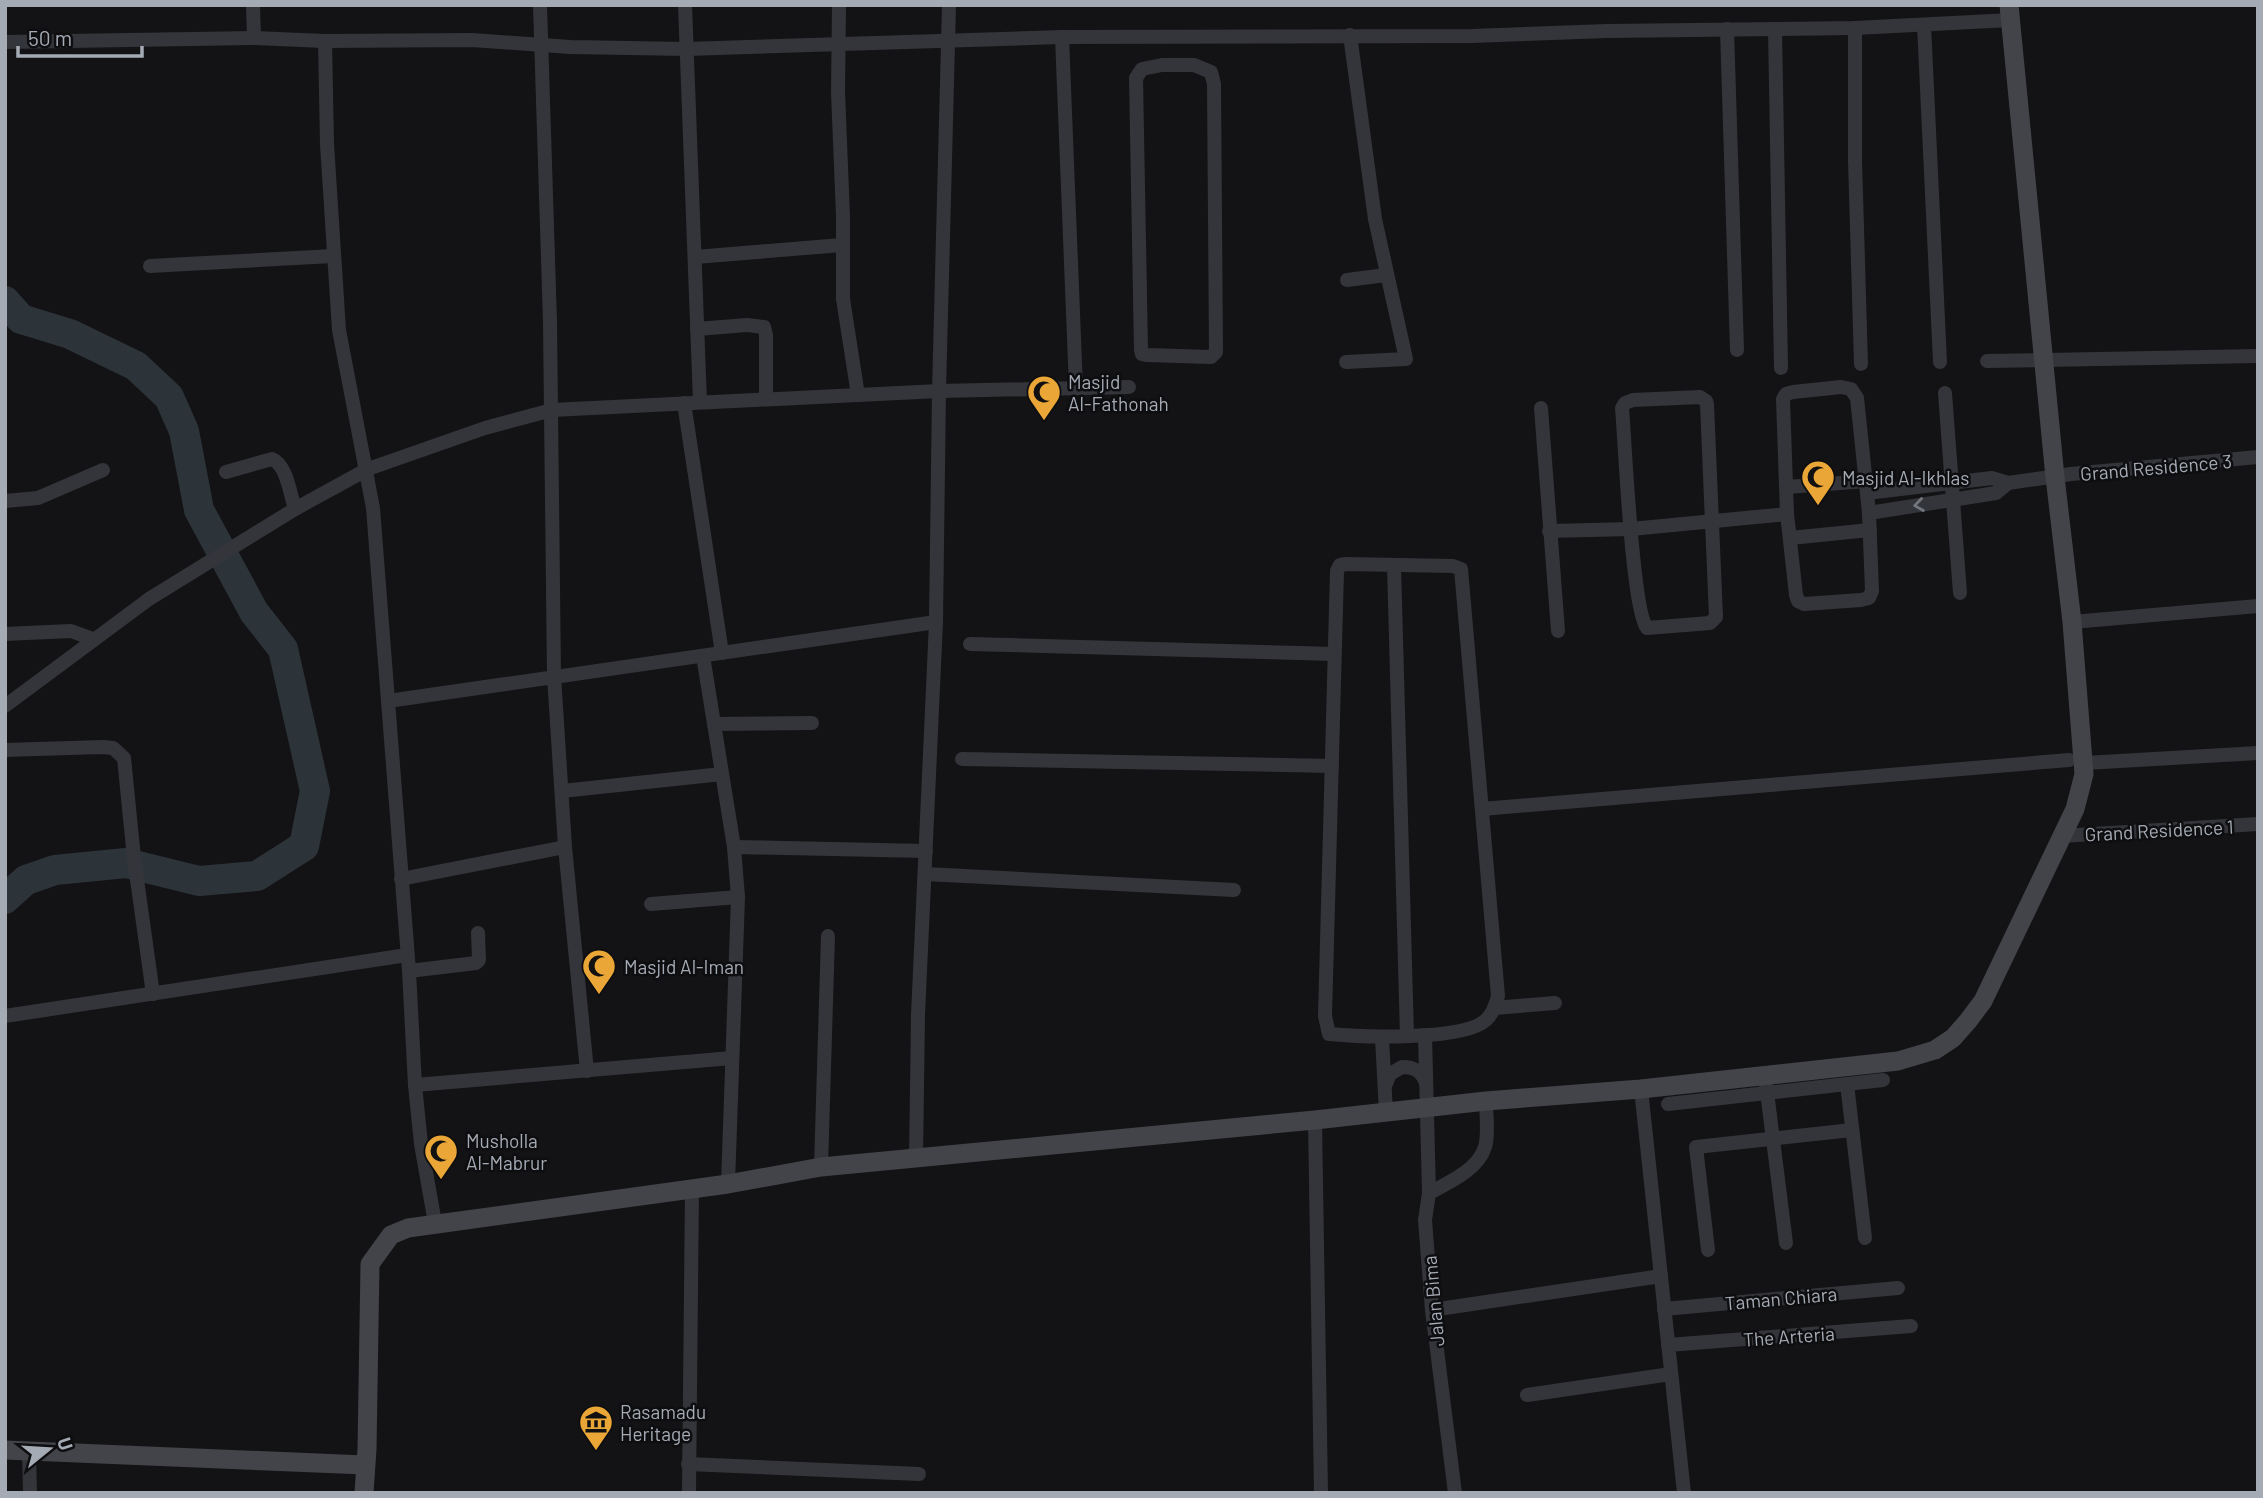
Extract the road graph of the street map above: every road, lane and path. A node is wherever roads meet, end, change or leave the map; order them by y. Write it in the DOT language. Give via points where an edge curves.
graph roads {
  1 [pos="253,5"];
  2 [pos="540,5"];
  3 [pos="685,5"];
  4 [pos="839,5"];
  5 [pos="949,5"];
  6 [pos="2010,13"];
  7 [pos="1924,25"];
  8 [pos="1855,28"];
  9 [pos="1727,29"];
  10 [pos="1775,29"];
  11 [pos="1350,35"];
  12 [pos="1062,37"];
  13 [pos="254,38"];
  14 [pos="1181,38"];
  15 [pos="949,40"];
  16 [pos="324,41"];
  17 [pos="5,42"];
  18 [pos="541,43"];
  19 [pos="839,43"];
  20 [pos="687,49"];
  21 [pos="1181,65"];
  22 [pos="842,245"];
  23 [pos="334,256"];
  24 [pos="695,257"];
  25 [pos="150,266"];
  26 [pos="1387,275"];
  27 [pos="1347,280"];
  28 [pos="697,329"];
  29 [pos="1737,350"];
  30 [pos="2258,356"];
  31 [pos="2045,360"];
  32 [pos="1987,361"];
  33 [pos="1346,362"];
  34 [pos="1940,362"];
  35 [pos="1861,364"];
  36 [pos="1781,368"];
  37 [pos="1129,387"];
  38 [pos="1076,388"];
  39 [pos="939,391"];
  40 [pos="1945,393"];
  41 [pos="858,395"];
  42 [pos="766,399"];
  43 [pos="700,402"];
  44 [pos="684,403"];
  45 [pos="1541,408"];
  46 [pos="552,410"];
  47 [pos="2258,457"];
  48 [pos="368,469"];
  49 [pos="103,470"];
  50 [pos="226,472"];
  51 [pos="2055,477"];
  52 [pos="1952,484"];
  53 [pos="2008,484"];
  54 [pos="1787,487"];
  55 [pos="1867,487"];
  56 [pos="5,501"];
  57 [pos="1953,501"];
  58 [pos="295,509"];
  59 [pos="1787,513"];
  60 [pos="1869,513"];
  61 [pos="1713,521"];
  62 [pos="1631,529"];
  63 [pos="1870,530"];
  64 [pos="1549,531"];
  65 [pos="1790,538"];
  66 [pos="1394,566"];
  67 [pos="1960,593"];
  68 [pos="2258,606"];
  69 [pos="936,622"];
  70 [pos="2072,622"];
  71 [pos="1558,631"];
  72 [pos="5,634"];
  73 [pos="93,639"];
  74 [pos="970,644"];
  75 [pos="722,653"];
  76 [pos="1334,654"];
  77 [pos="704,656"];
  78 [pos="554,676"];
  79 [pos="388,701"];
  80 [pos="5,706"];
  81 [pos="812,723"];
  82 [pos="714,724"];
  83 [pos="5,750"];
  84 [pos="2258,753"];
  85 [pos="962,759"];
  86 [pos="2077,762"];
  87 [pos="1332,766"];
  88 [pos="722,774"];
  89 [pos="562,792"];
  90 [pos="1482,809"];
  91 [pos="2258,824"];
  92 [pos="2061,836"];
  93 [pos="565,846"];
  94 [pos="734,847"];
  95 [pos="926,851"];
  96 [pos="925,873"];
  97 [pos="401,879"];
  98 [pos="1234,890"];
  99 [pos="738,897"];
  100 [pos="651,904"];
  101 [pos="478,933"];
  102 [pos="828,936"];
  103 [pos="407,955"];
  104 [pos="409,971"];
  105 [pos="153,994"];
  106 [pos="1555,1003"];
  107 [pos="1494,1008"];
  108 [pos="5,1016"];
  109 [pos="1426,1035"];
  110 [pos="1407,1036"];
  111 [pos="1382,1038"];
  112 [pos="732,1058"];
  113 [pos="587,1071"];
  114 [pos="1883,1080"];
  115 [pos="1766,1084"];
  116 [pos="1847,1084"];
  117 [pos="415,1085"];
  118 [pos="1384,1087"];
  119 [pos="1427,1088"];
  120 [pos="1641,1089"];
  121 [pos="1486,1101"];
  122 [pos="1668,1104"];
  123 [pos="1427,1108"];
  124 [pos="1386,1113"];
  125 [pos="1315,1120"];
  126 [pos="1852,1130"];
  127 [pos="1773,1139"];
  128 [pos="916,1159"];
  129 [pos="821,1167"];
  130 [pos="728,1184"];
  131 [pos="692,1188"];
  132 [pos="1429,1193"];
  133 [pos="435,1223"];
  134 [pos="1865,1238"];
  135 [pos="1786,1243"];
  136 [pos="1707,1250"];
  137 [pos="1661,1276"];
  138 [pos="1898,1288"];
  139 [pos="1664,1309"];
  140 [pos="1432,1310"];
  141 [pos="1910,1326"];
  142 [pos="1668,1345"];
  143 [pos="1671,1374"];
  144 [pos="1527,1395"];
  145 [pos="5,1450"];
  146 [pos="29,1452"];
  147 [pos="688,1464"];
  148 [pos="365,1465"];
  149 [pos="919,1474"];
  150 [pos="30,1493"];
  151 [pos="364,1493"];
  152 [pos="689,1493"];
  153 [pos="1321,1493"];
  154 [pos="1455,1493"];
  155 [pos="1684,1493"];
  1 -- 13 [label="street"];
  2 -- 18 [label="street"];
  3 -- 20 [label="street"];
  4 -- 19 [label="street"];
  5 -- 15 [label="street"];
  6 -- 7 [label="street"];
  6 -- 31 [label="street"];
  7 -- 8 [label="street"];
  7 -- 34 [label="street"];
  8 -- 10 [label="street"];
  8 -- 35 [label="street"];
  9 -- 10 [label="street"];
  9 -- 11 [label="street"];
  9 -- 29 [label="street"];
  10 -- 36 [label="street"];
  11 -- 14 [label="street"];
  11 -- 26 [label="street"];
  12 -- 14 [label="street"];
  12 -- 15 [label="street"];
  12 -- 38 [label="street"];
  13 -- 16 [label="street"];
  13 -- 17 [label="street"];
  14 -- 21 [label="street"];
  15 -- 19 [label="street"];
  15 -- 39 [label="street"];
  16 -- 18 [label="street"];
  16 -- 23 [label="street"];
  18 -- 20 [label="street"];
  18 -- 46 [label="street"];
  19 -- 20 [label="street"];
  19 -- 22 [label="street"];
  20 -- 24 [label="street"];
  21 -- 21 [label="street" via="1148,66 1136,78 1140,350 1146,355 1211,357 1216,352 1214,84 1212,72"];
  22 -- 24 [label="street"];
  22 -- 41 [label="street" via="843,299"];
  23 -- 25 [label="street"];
  23 -- 48 [label="street" via="341,339"];
  24 -- 28 [label="street"];
  26 -- 27 [label="street"];
  26 -- 33 [label="street" via="1406,359"];
  28 -- 42 [label="street" via="764,327"];
  28 -- 43 [label="street"];
  30 -- 31 [label="street"];
  31 -- 32 [label="street"];
  31 -- 51 [label="street"];
  37 -- 38 [label="street"];
  38 -- 39 [label="street"];
  39 -- 41 [label="street"];
  39 -- 69 [label="street"];
  40 -- 52 [label="street"];
  41 -- 42 [label="street"];
  42 -- 43 [label="street"];
  43 -- 44 [label="street"];
  44 -- 46 [label="street"];
  44 -- 75 [label="street"];
  45 -- 64 [label="street"];
  46 -- 48 [label="street" via="471,432"];
  46 -- 78 [label="street"];
  47 -- 51 [label="street, Grand Residence 3"];
  48 -- 58 [label="street"];
  48 -- 79 [label="street"];
  49 -- 56 [label="street" via="38,498"];
  50 -- 58 [label="street" via="277,460"];
  51 -- 53 [label="street, Grand Residence 3"];
  51 -- 70 [label="street"];
  52 -- 53 [label="street" via="1992,478"];
  52 -- 55 [label="street"];
  52 -- 57 [label="street"];
  53 -- 57 [label="street" via="1996,493"];
  54 -- 55 [label="street"];
  54 -- 55 [label="street" via="1783,399 1786,394 1841,387 1851,389 1857,398"];
  54 -- 59 [label="street"];
  55 -- 60 [label="street"];
  57 -- 60 [label="street, one-way"];
  57 -- 67 [label="street"];
  58 -- 73 [label="street"];
  59 -- 61 [label="street"];
  59 -- 65 [label="street"];
  60 -- 63 [label="street"];
  61 -- 62 [label="street"];
  61 -- 62 [label="street" via="1716,617 1710,623 1647,628"];
  61 -- 62 [label="street" via="1706,401 1700,397 1633,400 1622,408"];
  62 -- 64 [label="street"];
  63 -- 65 [label="street"];
  63 -- 65 [label="street" via="1871,591 1869,598 1861,600 1798,601"];
  64 -- 71 [label="street"];
  66 -- 76 [label="street" via="1340,565"];
  66 -- 90 [label="street" via="1461,569"];
  66 -- 110 [label="street"];
  68 -- 70 [label="street"];
  69 -- 75 [label="street"];
  69 -- 95 [label="street"];
  70 -- 86 [label="street"];
  72 -- 73 [label="street" via="71,631"];
  73 -- 80 [label="street"];
  74 -- 76 [label="street"];
  75 -- 77 [label="street"];
  76 -- 87 [label="street"];
  77 -- 78 [label="street"];
  77 -- 82 [label="street"];
  78 -- 79 [label="street"];
  78 -- 89 [label="street"];
  79 -- 97 [label="street"];
  81 -- 82 [label="street"];
  82 -- 88 [label="street"];
  83 -- 105 [label="street" via="103,747 124,758"];
  84 -- 86 [label="street"];
  85 -- 87 [label="street"];
  86 -- 90 [label="street"];
  86 -- 92 [label="street" via="2084,774 2075,809"];
  87 -- 111 [label="street" via="1328,1034"];
  88 -- 89 [label="street"];
  88 -- 94 [label="street"];
  89 -- 93 [label="street"];
  90 -- 107 [label="street" via="1498,996"];
  91 -- 92 [label="street, Grand Residence 1"];
  92 -- 115 [label="street" via="1994,979 1953,1038 1935,1050 1898,1061"];
  93 -- 97 [label="street"];
  93 -- 113 [label="street"];
  94 -- 95 [label="street"];
  94 -- 99 [label="street"];
  95 -- 96 [label="street"];
  96 -- 98 [label="street"];
  96 -- 128 [label="street"];
  97 -- 103 [label="street"];
  99 -- 100 [label="street"];
  99 -- 112 [label="street"];
  101 -- 104 [label="street" via="476,963"];
  102 -- 129 [label="street"];
  103 -- 104 [label="street"];
  103 -- 105 [label="street"];
  104 -- 117 [label="street"];
  105 -- 108 [label="street"];
  106 -- 107 [label="street"];
  107 -- 109 [label="street" via="1486,1020 1473,1027"];
  109 -- 110 [label="street"];
  109 -- 119 [label="street"];
  110 -- 111 [label="street"];
  111 -- 118 [label="street"];
  112 -- 113 [label="street"];
  112 -- 130 [label="street"];
  113 -- 117 [label="street"];
  114 -- 116 [label="street"];
  115 -- 116 [label="street"];
  115 -- 120 [label="street"];
  115 -- 122 [label="street"];
  115 -- 127 [label="street"];
  116 -- 126 [label="street"];
  117 -- 133 [label="street"];
  118 -- 119 [label="street" via="1390,1074 1410,1067 1422,1074"];
  118 -- 124 [label="street"];
  119 -- 123 [label="street"];
  120 -- 121 [label="street"];
  120 -- 137 [label="street"];
  121 -- 123 [label="street"];
  121 -- 132 [label="street" via="1486,1146 1478,1160"];
  123 -- 124 [label="street"];
  123 -- 132 [label="street, Jalan Bima"];
  124 -- 125 [label="street"];
  125 -- 128 [label="street"];
  125 -- 153 [label="street"];
  126 -- 127 [label="street"];
  126 -- 134 [label="street"];
  127 -- 135 [label="street"];
  127 -- 136 [label="street" via="1696,1147"];
  128 -- 129 [label="street"];
  129 -- 130 [label="street"];
  130 -- 131 [label="street"];
  131 -- 133 [label="street"];
  131 -- 147 [label="street"];
  132 -- 140 [label="street, Jalan Bima" via="1425,1220"];
  133 -- 148 [label="street" via="391,1235 370,1264"];
  137 -- 139 [label="street"];
  137 -- 140 [label="street"];
  138 -- 139 [label="street, Taman Chiara"];
  139 -- 142 [label="street"];
  140 -- 154 [label="street, Jalan Bima"];
  141 -- 142 [label="street, The Arteria"];
  142 -- 143 [label="street"];
  143 -- 144 [label="street"];
  143 -- 155 [label="street"];
  145 -- 146 [label="street"];
  146 -- 148 [label="street"];
  146 -- 150 [label="street"];
  147 -- 149 [label="street"];
  147 -- 152 [label="street"];
  148 -- 151 [label="street"];
}
